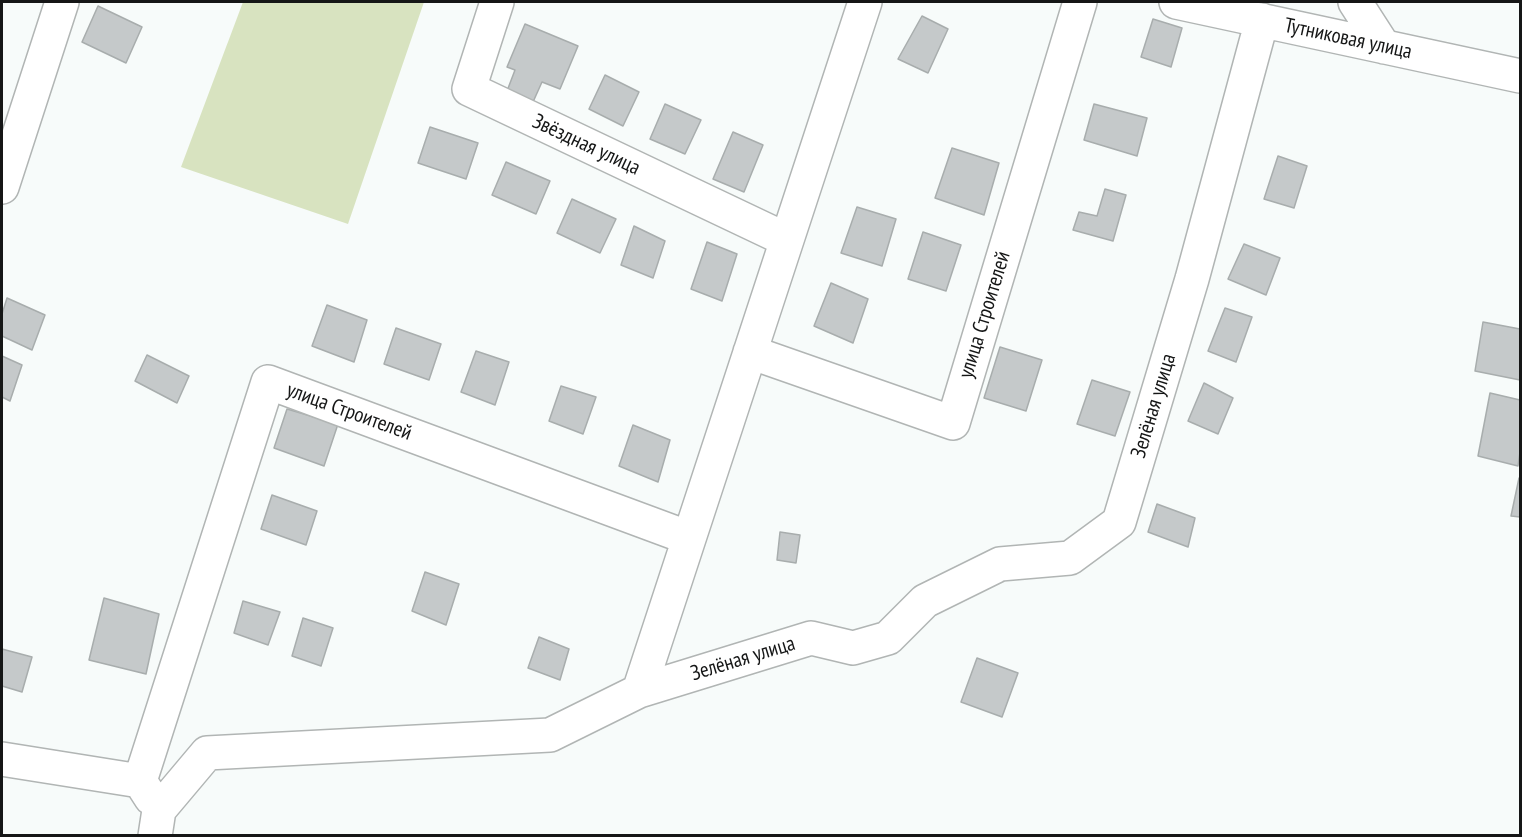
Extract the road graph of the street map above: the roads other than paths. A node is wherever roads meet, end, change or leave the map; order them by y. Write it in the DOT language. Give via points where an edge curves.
graph roads {
  1 [pos="62,2"];
  2 [pos="497,2"];
  3 [pos="865,2"];
  4 [pos="1080,2"];
  5 [pos="1176,2"];
  6 [pos="1355,2"];
  7 [pos="1262,21"];
  8 [pos="1384,47"];
  9 [pos="1521,76"];
  10 [pos="2,187"];
  11 [pos="787,240"];
  12 [pos="750,352"];
  13 [pos="689,538"];
  14 [pos="639,691"];
  15 [pos="2,759"];
  16 [pos="140,781"];
  17 [pos="157,823"];
  1 -- 10 [label="street"];
  2 -- 11 [label="street, Звёздная улица" via="469,89"];
  3 -- 11 [label="street"];
  4 -- 12 [label="street, улица Строителей" via="953,423"];
  5 -- 7 [label="street, Тутниковая улица"];
  6 -- 8 [label="street"];
  7 -- 8 [label="street, Тутниковая улица"];
  7 -- 14 [label="street, Зелёная улица" via="1192,279 1119,522 1070,558 1000,564 925,600 888,638 854,648 811,638"];
  8 -- 9 [label="street, Тутниковая улица"];
  11 -- 12 [label="street"];
  12 -- 13 [label="street"];
  13 -- 14 [label="street"];
  13 -- 16 [label="street, улица Строителей" via="268,382"];
  14 -- 17 [label="street, Зелёная улица" via="550,735 207,753"];
  15 -- 16 [label="street"];
  16 -- 17 [label="street"];
}
